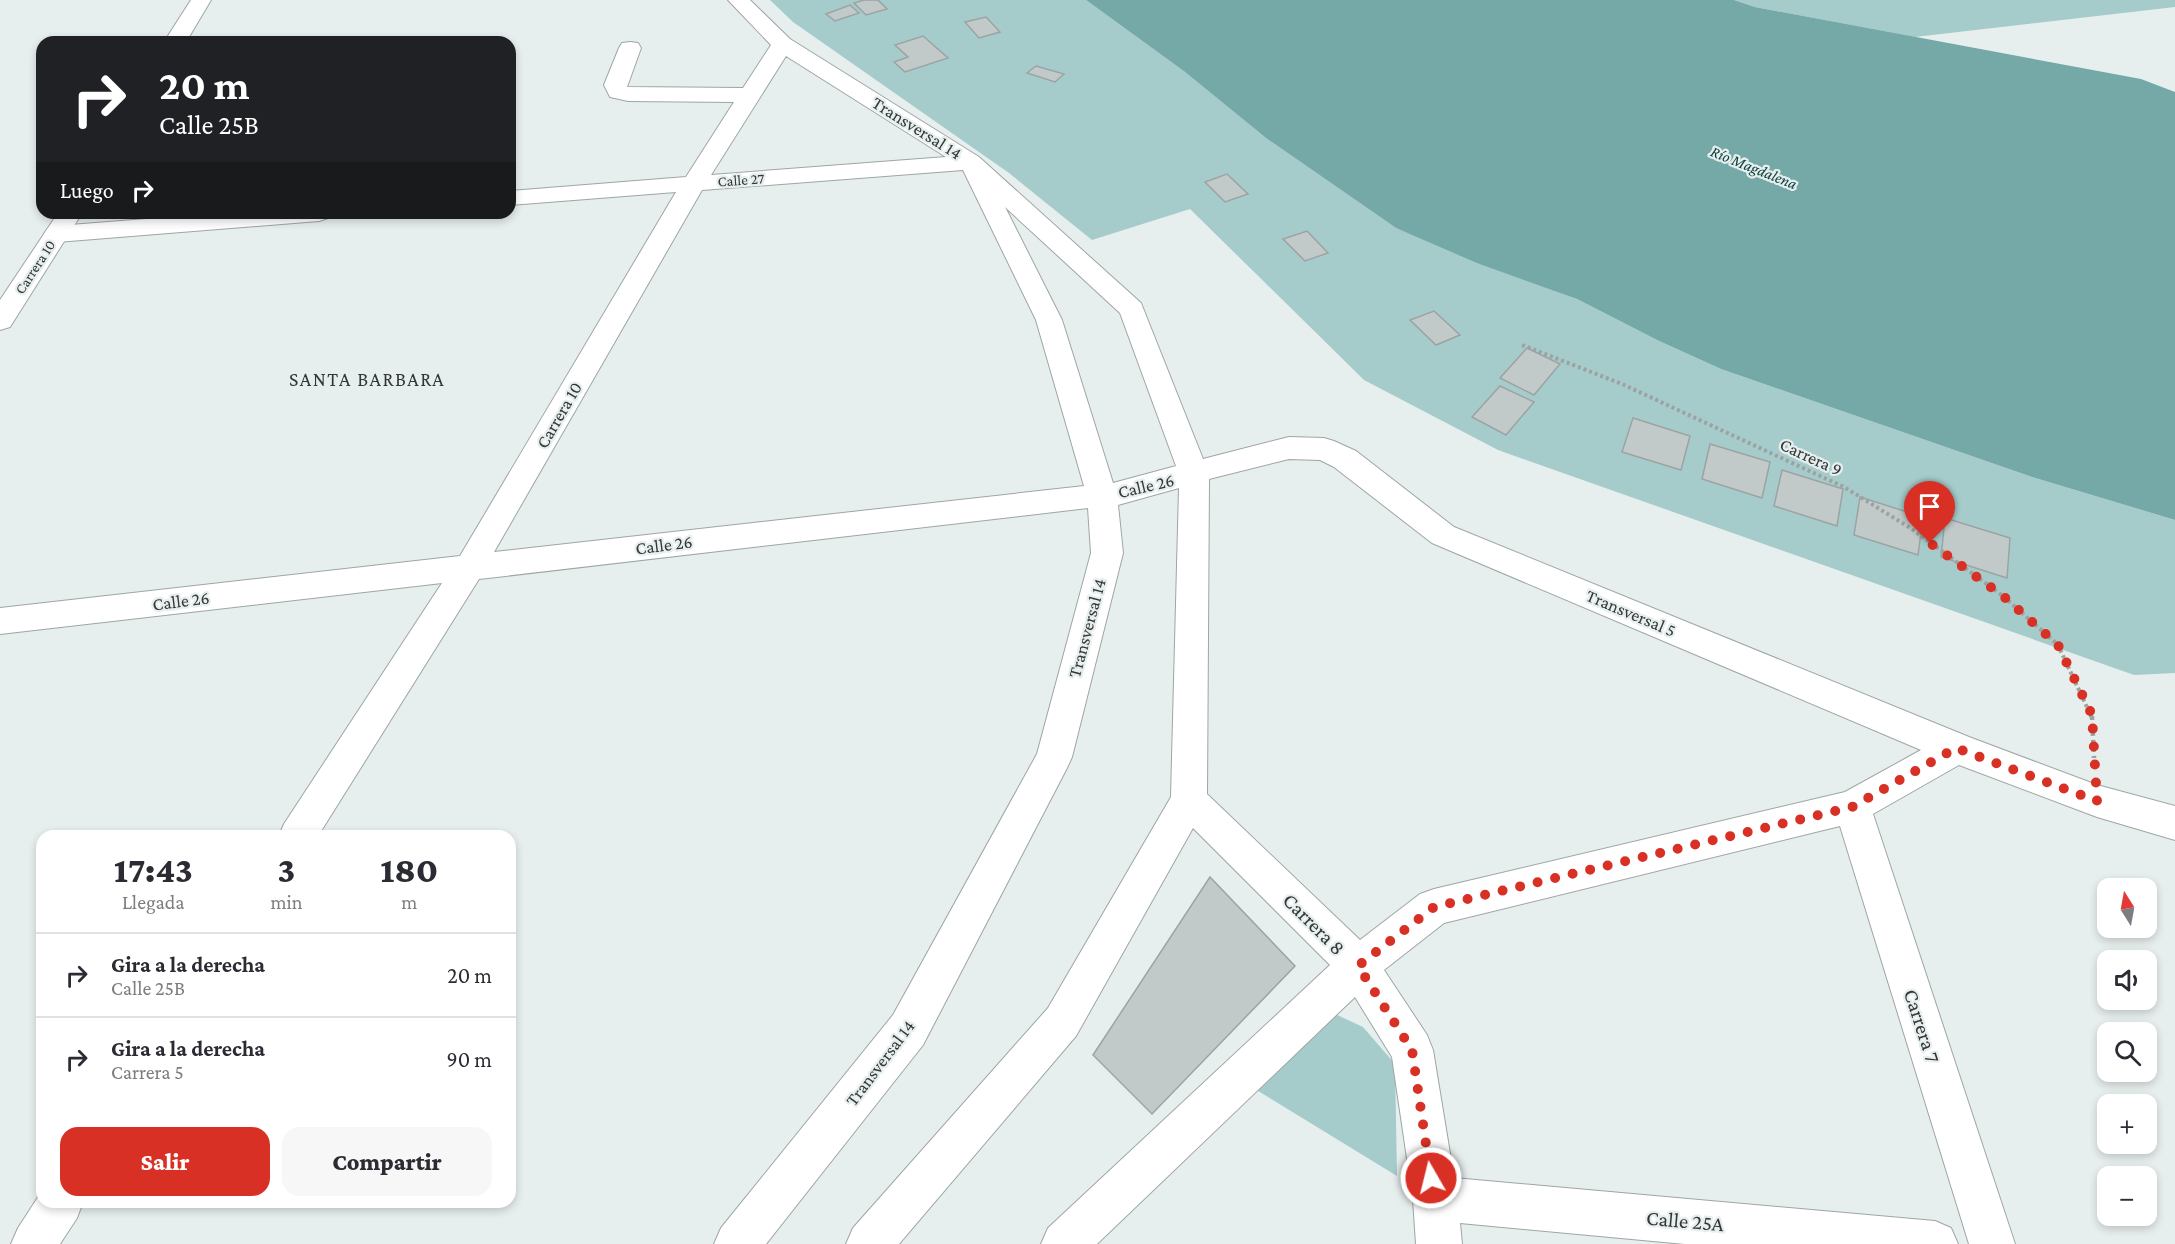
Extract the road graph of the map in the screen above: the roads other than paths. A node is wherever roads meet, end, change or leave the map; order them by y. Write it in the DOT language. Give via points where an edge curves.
graph roads {
  1 [pos="201,0"];
  2 [pos="738,0"];
  3 [pos="179,36"];
  4 [pos="782,44"];
  5 [pos="630,48"];
  6 [pos="750,95"];
  7 [pos="971,162"];
  8 [pos="694,183"];
  9 [pos="516,198"];
  10 [pos="179,219"];
  11 [pos="63,224"];
  12 [pos="0,321"];
  13 [pos="1324,448"];
  14 [pos="1194,474"];
  15 [pos="1102,495"];
  16 [pos="469,568"];
  17 [pos="0,621"];
  18 [pos="1956,748"];
  19 [pos="1188,800"];
  20 [pos="1852,807"];
  21 [pos="2175,823"];
  22 [pos="301,830"];
  23 [pos="1358,966"];
  24 [pos="1434,1199"];
  25 [pos="57,1208"];
  26 [pos="34,1244"];
  27 [pos="736,1244"];
  28 [pos="869,1244"];
  29 [pos="1064,1244"];
  30 [pos="1438,1244"];
  31 [pos="1935,1244"];
  32 [pos="1992,1244"];
  1 -- 3 [label="street"];
  2 -- 4 [label="street"];
  4 -- 6 [label="street, Carrera 10"];
  4 -- 7 [label="street, Transversal 14"];
  5 -- 6 [label="street" via="615,85 618,92"];
  6 -- 8 [label="street, Carrera 10"];
  7 -- 8 [label="street, Calle 27"];
  7 -- 14 [label="street" via="1132,309"];
  7 -- 15 [label="street, Transversal 14" via="1049,320"];
  8 -- 9 [label="street, Calle 27"];
  8 -- 16 [label="street, Carrera 10"];
  10 -- 11 [label="street"];
  11 -- 12 [label="street, Carrera 10"];
  13 -- 14 [label="street, Calle 26" via="1289,448"];
  13 -- 18 [label="street, Transversal 5" via="1346,459 1443,534"];
  14 -- 15 [label="street, Calle 26"];
  14 -- 19 [label="street"];
  15 -- 16 [label="street, Calle 26"];
  15 -- 27 [label="street, Transversal 14" via="1107,553 1054,757 908,1030"];
  16 -- 17 [label="street, Calle 26"];
  16 -- 22 [label="street, Carrera 10"];
  18 -- 20 [label="street"];
  18 -- 21 [label="street, Transversal 5" via="2097,801"];
  19 -- 23 [label="street, Carrera 8"];
  19 -- 28 [label="street" via="1062,1022"];
  20 -- 23 [label="street" via="1434,907"];
  20 -- 32 [label="street, Carrera 7"];
  23 -- 24 [label="street, Carrera 8" via="1412,1050"];
  23 -- 29 [label="street"];
  24 -- 30 [label="street, Carrera 8"];
  24 -- 31 [label="street, Calle 25A"];
  25 -- 26 [label="street"];
}
